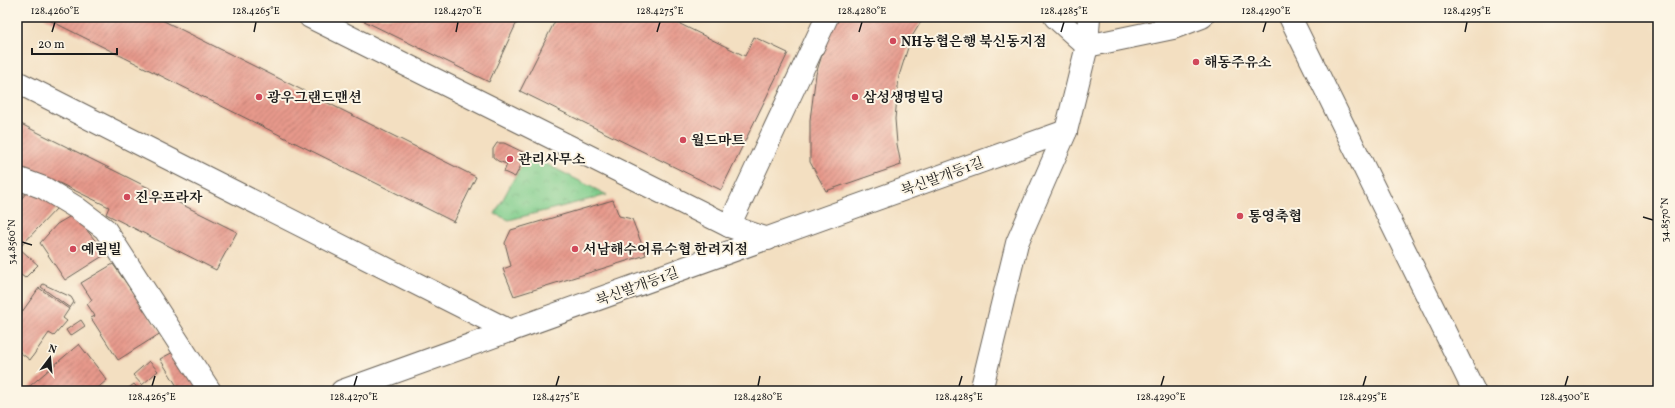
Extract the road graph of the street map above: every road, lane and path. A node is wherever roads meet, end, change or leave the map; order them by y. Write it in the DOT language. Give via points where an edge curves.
graph roads {
  1 [pos="310,17"];
  2 [pos="827,17"];
  3 [pos="1055,17"];
  4 [pos="1089,17"];
  5 [pos="1202,17"];
  6 [pos="1290,17"];
  7 [pos="1087,46"];
  8 [pos="17,82"];
  9 [pos="1066,131"];
  10 [pos="17,178"];
  11 [pos="729,226"];
  12 [pos="768,239"];
  13 [pos="510,331"];
  14 [pos="210,391"];
  15 [pos="342,391"];
  16 [pos="981,391"];
  17 [pos="1474,391"];
  1 -- 11 [label="street"];
  2 -- 11 [label="street"];
  3 -- 7 [label="street"];
  4 -- 7 [label="street"];
  5 -- 7 [label="street" via="1173,28"];
  6 -- 17 [label="street"];
  7 -- 9 [label="street"];
  8 -- 13 [label="street"];
  9 -- 12 [label="street, 북신발개등1길"];
  9 -- 16 [label="street" via="1017,243"];
  10 -- 14 [label="street" via="44,188 105,229"];
  11 -- 12 [label="street"];
  12 -- 13 [label="street, 북신발개등1길"];
  13 -- 15 [label="street, 북신발개등1길"];
}
